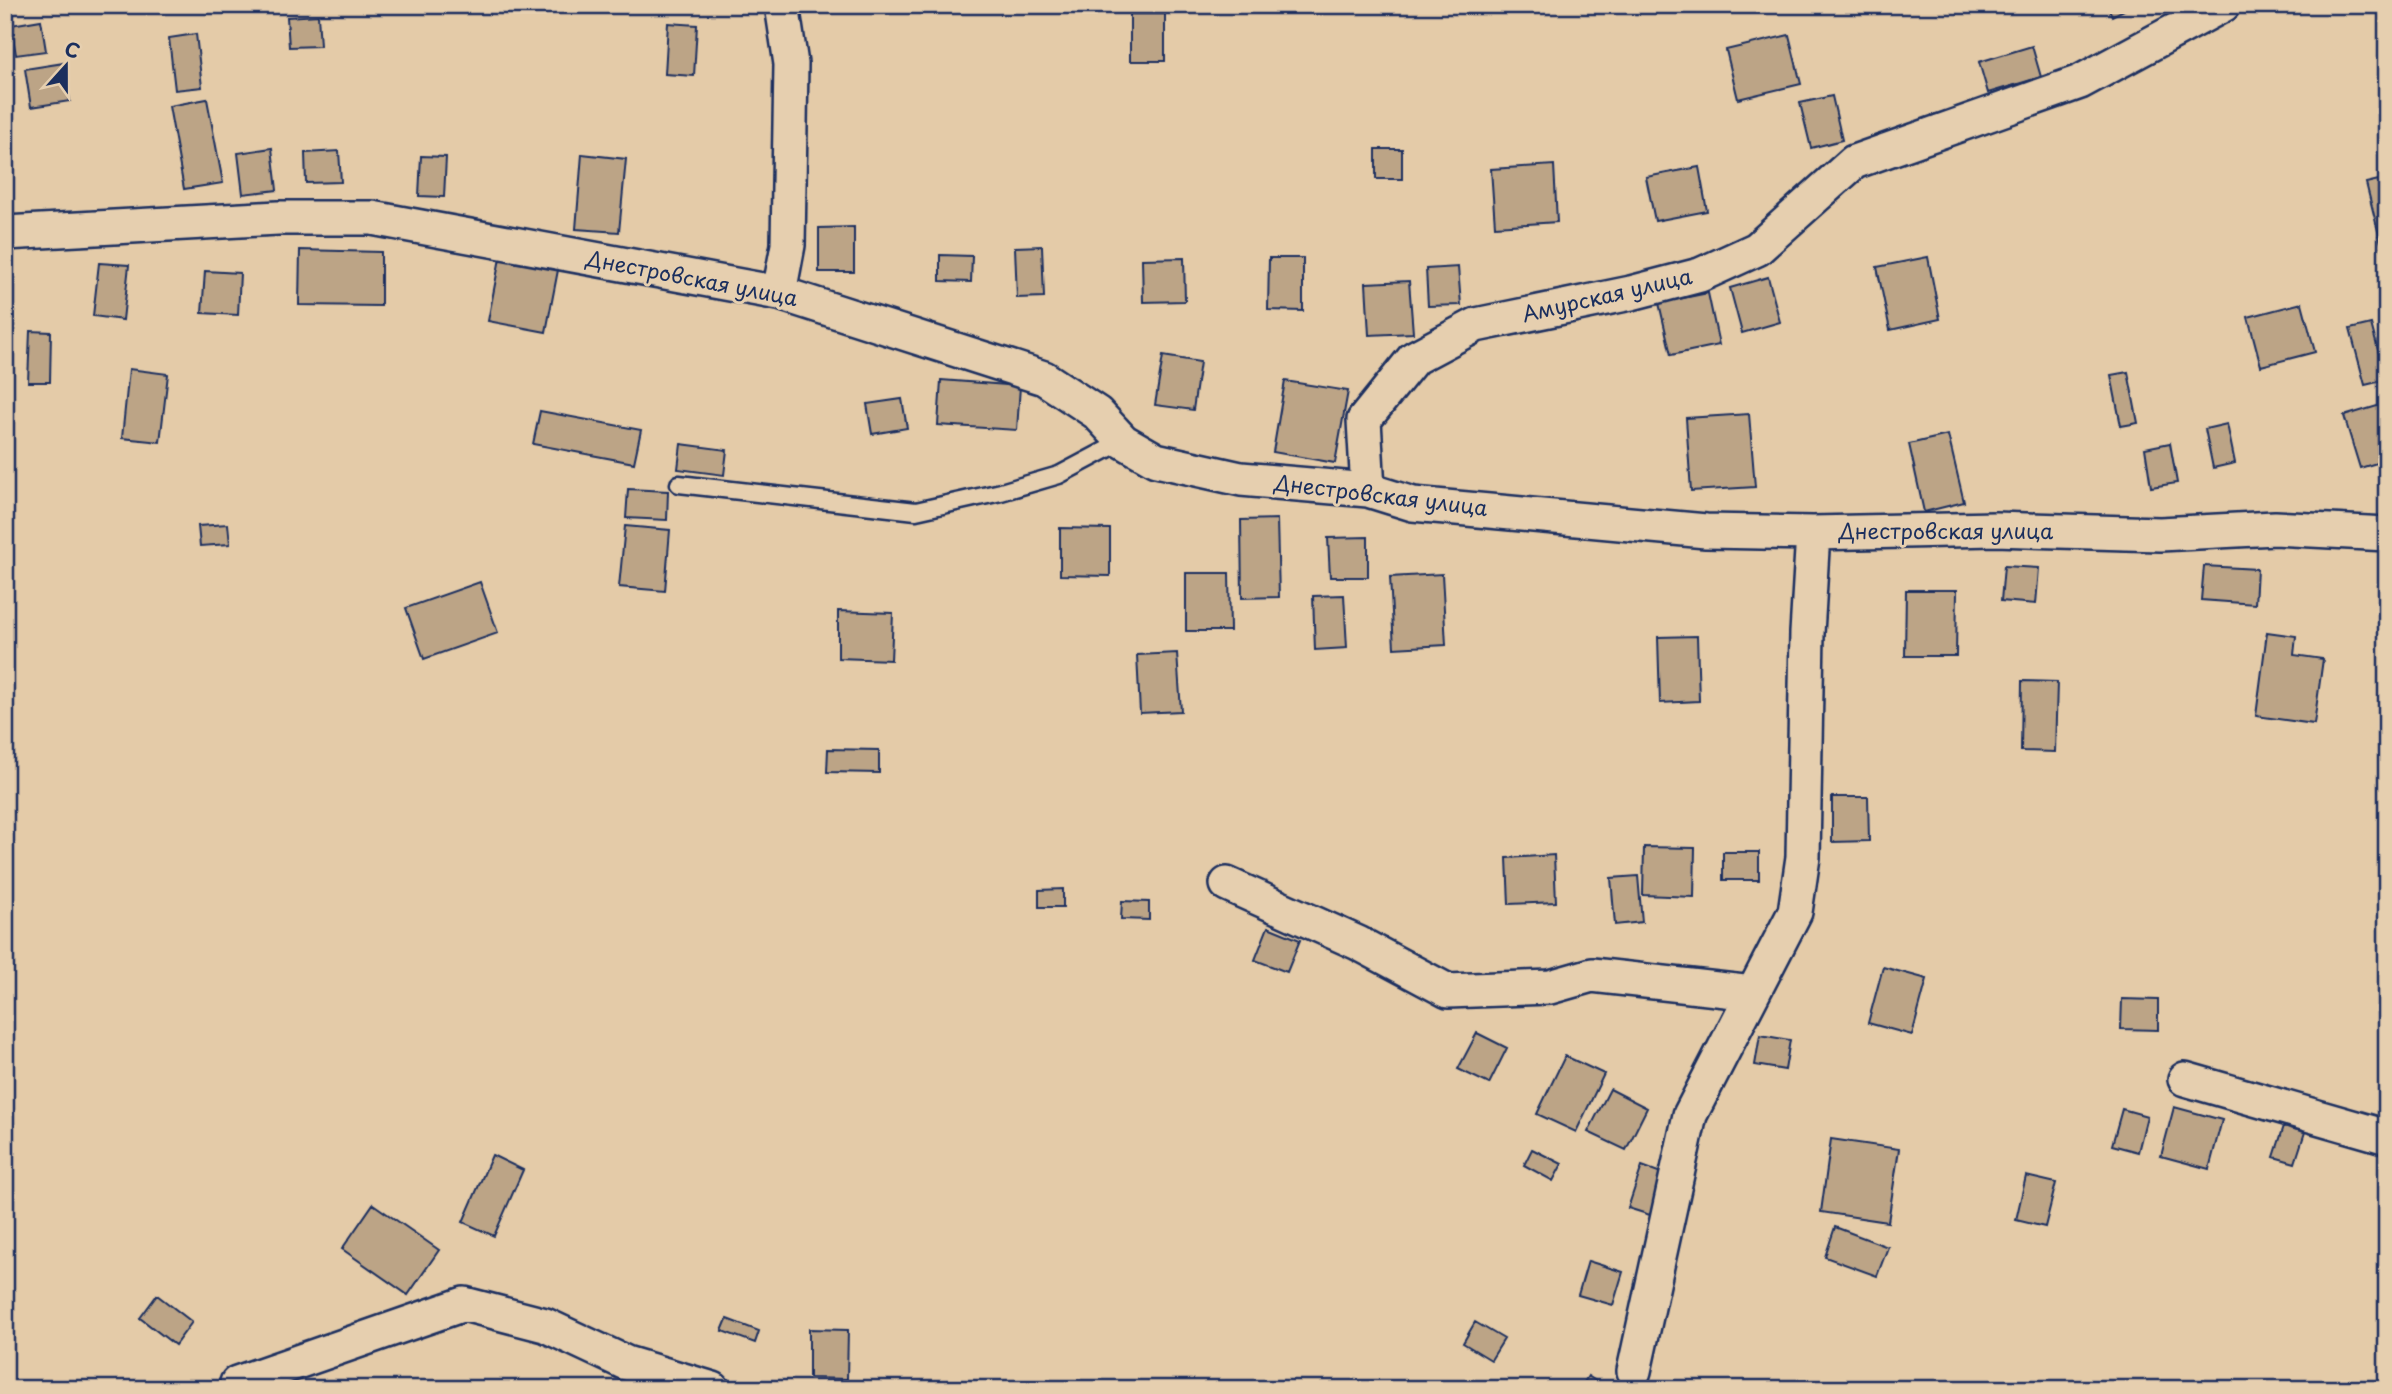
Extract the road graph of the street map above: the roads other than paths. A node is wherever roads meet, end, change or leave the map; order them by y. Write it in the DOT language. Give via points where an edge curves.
graph roads {
  1 [pos="782,5"];
  2 [pos="2223,5"];
  3 [pos="5,233"];
  4 [pos="779,293"];
  5 [pos="1123,441"];
  6 [pos="679,484"];
  7 [pos="1368,490"];
  8 [pos="1813,533"];
  9 [pos="2387,534"];
  10 [pos="1227,884"];
  11 [pos="1753,993"];
  12 [pos="2185,1079"];
  13 [pos="2387,1137"];
  14 [pos="1634,1371"];
  15 [pos="237,1383"];
  16 [pos="713,1389"];
  1 -- 4 [label="street" via="791,65 788,246"];
  2 -- 7 [label="street, Амурская улица" via="2080,82 1854,162 1757,249 1700,275 1476,325 1414,358 1364,420"];
  3 -- 4 [label="street, Днестровская улица" via="278,218 372,218"];
  4 -- 5 [label="street, Днестровская улица" via="1044,378 1097,413"];
  5 -- 6 [label="lane" via="1059,475 916,511"];
  5 -- 7 [label="street, Днестровская улица" via="1156,460 1241,479"];
  7 -- 8 [label="street, Днестровская улица" via="1413,504 1706,531"];
  8 -- 9 [label="street, Днестровская улица" via="1995,529 2160,534 2275,528"];
  8 -- 11 [label="street" via="1801,871 1795,912"];
  10 -- 11 [label="street" via="1358,943 1448,991 1550,987 1592,975"];
  11 -- 14 [label="street" via="1690,1115"];
  12 -- 13 [label="street"];
  15 -- 16 [label="street" via="464,1304 545,1325 626,1363"];
}
